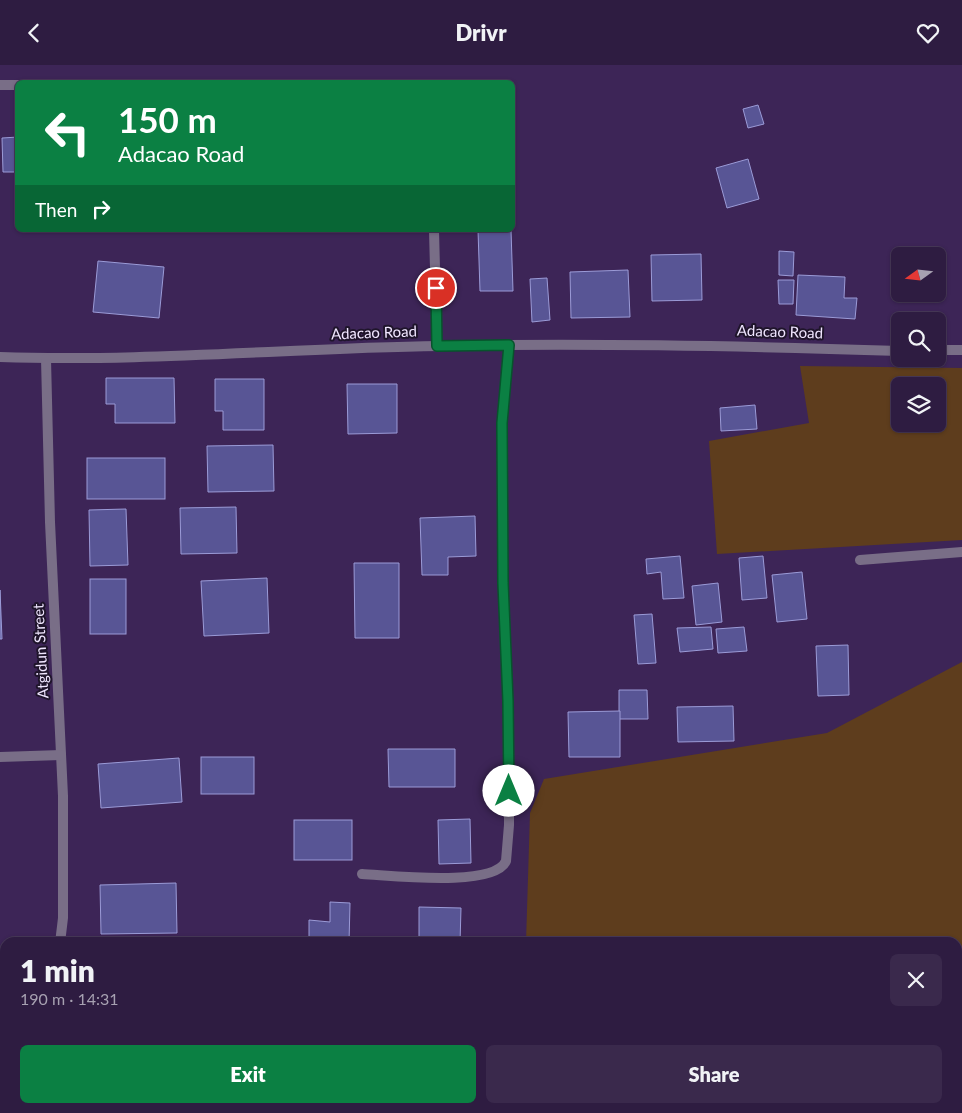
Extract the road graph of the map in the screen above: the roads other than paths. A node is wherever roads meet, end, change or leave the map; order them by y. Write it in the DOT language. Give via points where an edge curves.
graph roads {
  1 [pos="0,85"];
  2 [pos="15,85"];
  3 [pos="434,232"];
  4 [pos="509,345"];
  5 [pos="437,346"];
  6 [pos="946,350"];
  7 [pos="962,350"];
  8 [pos="891,351"];
  9 [pos="0,357"];
  10 [pos="46,359"];
  11 [pos="962,552"];
  12 [pos="860,560"];
  13 [pos="61,755"];
  14 [pos="0,757"];
  15 [pos="362,874"];
  16 [pos="61,937"];
  1 -- 2 [label="street"];
  3 -- 5 [label="street"];
  4 -- 5 [label="street, Adacao Road"];
  4 -- 8 [label="street, Adacao Road" via="688,345"];
  4 -- 15 [label="street" via="502,423 508,715 509,825 506,861 497,871 463,878"];
  5 -- 10 [label="street, Adacao Road"];
  6 -- 7 [label="street"];
  9 -- 10 [label="street, Adacao Road"];
  10 -- 13 [label="street, Atgidun Street"];
  11 -- 12 [label="street"];
  13 -- 14 [label="street"];
  13 -- 16 [label="street, Atgidun Street" via="64,856"];
}
